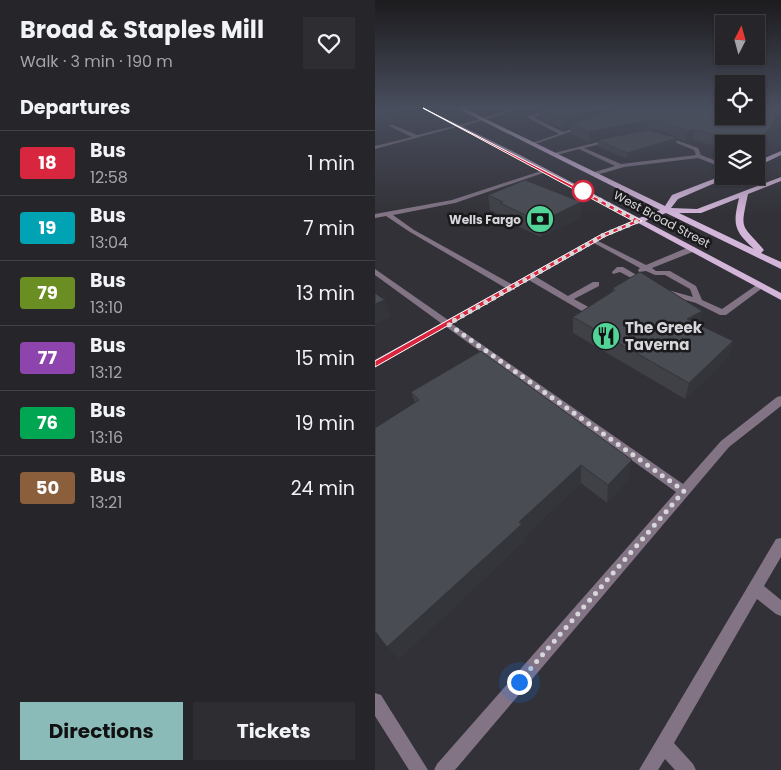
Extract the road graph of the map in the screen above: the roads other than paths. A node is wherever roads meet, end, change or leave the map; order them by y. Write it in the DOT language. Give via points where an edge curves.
graph roads {
  1 [pos="495,145"];
  2 [pos="536,145"];
  3 [pos="591,145"];
  4 [pos="686,145"];
  5 [pos="580,148"];
  6 [pos="781,152"];
  7 [pos="553,154"];
  8 [pos="699,156"];
  9 [pos="765,160"];
  10 [pos="715,162"];
  11 [pos="620,166"];
  12 [pos="546,171"];
  13 [pos="593,174"];
  14 [pos="781,178"];
  15 [pos="715,181"];
  16 [pos="744,194"];
  17 [pos="666,210"];
  18 [pos="388,214"];
  19 [pos="375,216"];
  20 [pos="638,221"];
  21 [pos="594,241"];
  22 [pos="692,249"];
  23 [pos="777,264"];
  24 [pos="645,268"];
  25 [pos="375,271"];
  26 [pos="616,272"];
  27 [pos="530,277"];
  28 [pos="596,284"];
  29 [pos="761,286"];
  30 [pos="512,288"];
  31 [pos="669,292"];
  32 [pos="781,297"];
  33 [pos="568,299"];
  34 [pos="699,301"];
  35 [pos="605,303"];
  36 [pos="448,324"];
  37 [pos="375,364"];
  38 [pos="781,400"];
  39 [pos="684,491"];
  40 [pos="781,544"];
  41 [pos="755,588"];
  42 [pos="781,608"];
  43 [pos="375,701"];
  44 [pos="663,744"];
  45 [pos="419,770"];
  46 [pos="443,770"];
  47 [pos="648,770"];
  48 [pos="687,770"];
  1 -- 12 [label="main road, West Broad Street"];
  2 -- 7 [label="main road, West Broad Street"];
  3 -- 5 [label="street"];
  4 -- 8 [label="street" via="696,149"];
  5 -- 7 [label="street"];
  5 -- 11 [label="street"];
  6 -- 9 [label="main road"];
  7 -- 13 [label="main road, West Broad Street"];
  8 -- 10 [label="street"];
  8 -- 11 [label="street"];
  11 -- 13 [label="street"];
  12 -- 18 [label="street" via="453,202"];
  12 -- 20 [label="main road, West Broad Street"];
  13 -- 17 [label="main road, West Broad Street"];
  14 -- 16 [label="main road"];
  15 -- 17 [label="main road" via="675,197"];
  16 -- 17 [label="main road" via="698,210"];
  16 -- 23 [label="main road" via="738,227"];
  17 -- 20 [label="main road"];
  17 -- 23 [label="main road, West Broad Street"];
  18 -- 19 [label="street"];
  18 -- 30 [label="street"];
  20 -- 21 [label="street"];
  20 -- 22 [label="main road, West Broad Street"];
  21 -- 24 [label="street"];
  21 -- 27 [label="street"];
  22 -- 24 [label="street"];
  22 -- 29 [label="main road, West Broad Street"];
  24 -- 26 [label="street" via="633,280 620,270"];
  24 -- 34 [label="street" via="654,277 667,273 693,288"];
  25 -- 36 [label="street"];
  27 -- 30 [label="street"];
  27 -- 33 [label="street"];
  28 -- 33 [label="street"];
  29 -- 32 [label="main road, West Broad Street"];
  29 -- 34 [label="street" via="723,314"];
  30 -- 36 [label="street"];
  31 -- 34 [label="street"];
  33 -- 35 [label="street" via="590,312"];
  36 -- 37 [label="street"];
  36 -- 39 [label="street"];
  38 -- 39 [label="street" via="725,444"];
  39 -- 46 [label="street"];
  40 -- 41 [label="street"];
  41 -- 42 [label="street"];
  41 -- 44 [label="street"];
  43 -- 45 [label="street"];
  44 -- 47 [label="street"];
  44 -- 48 [label="street"];
}
